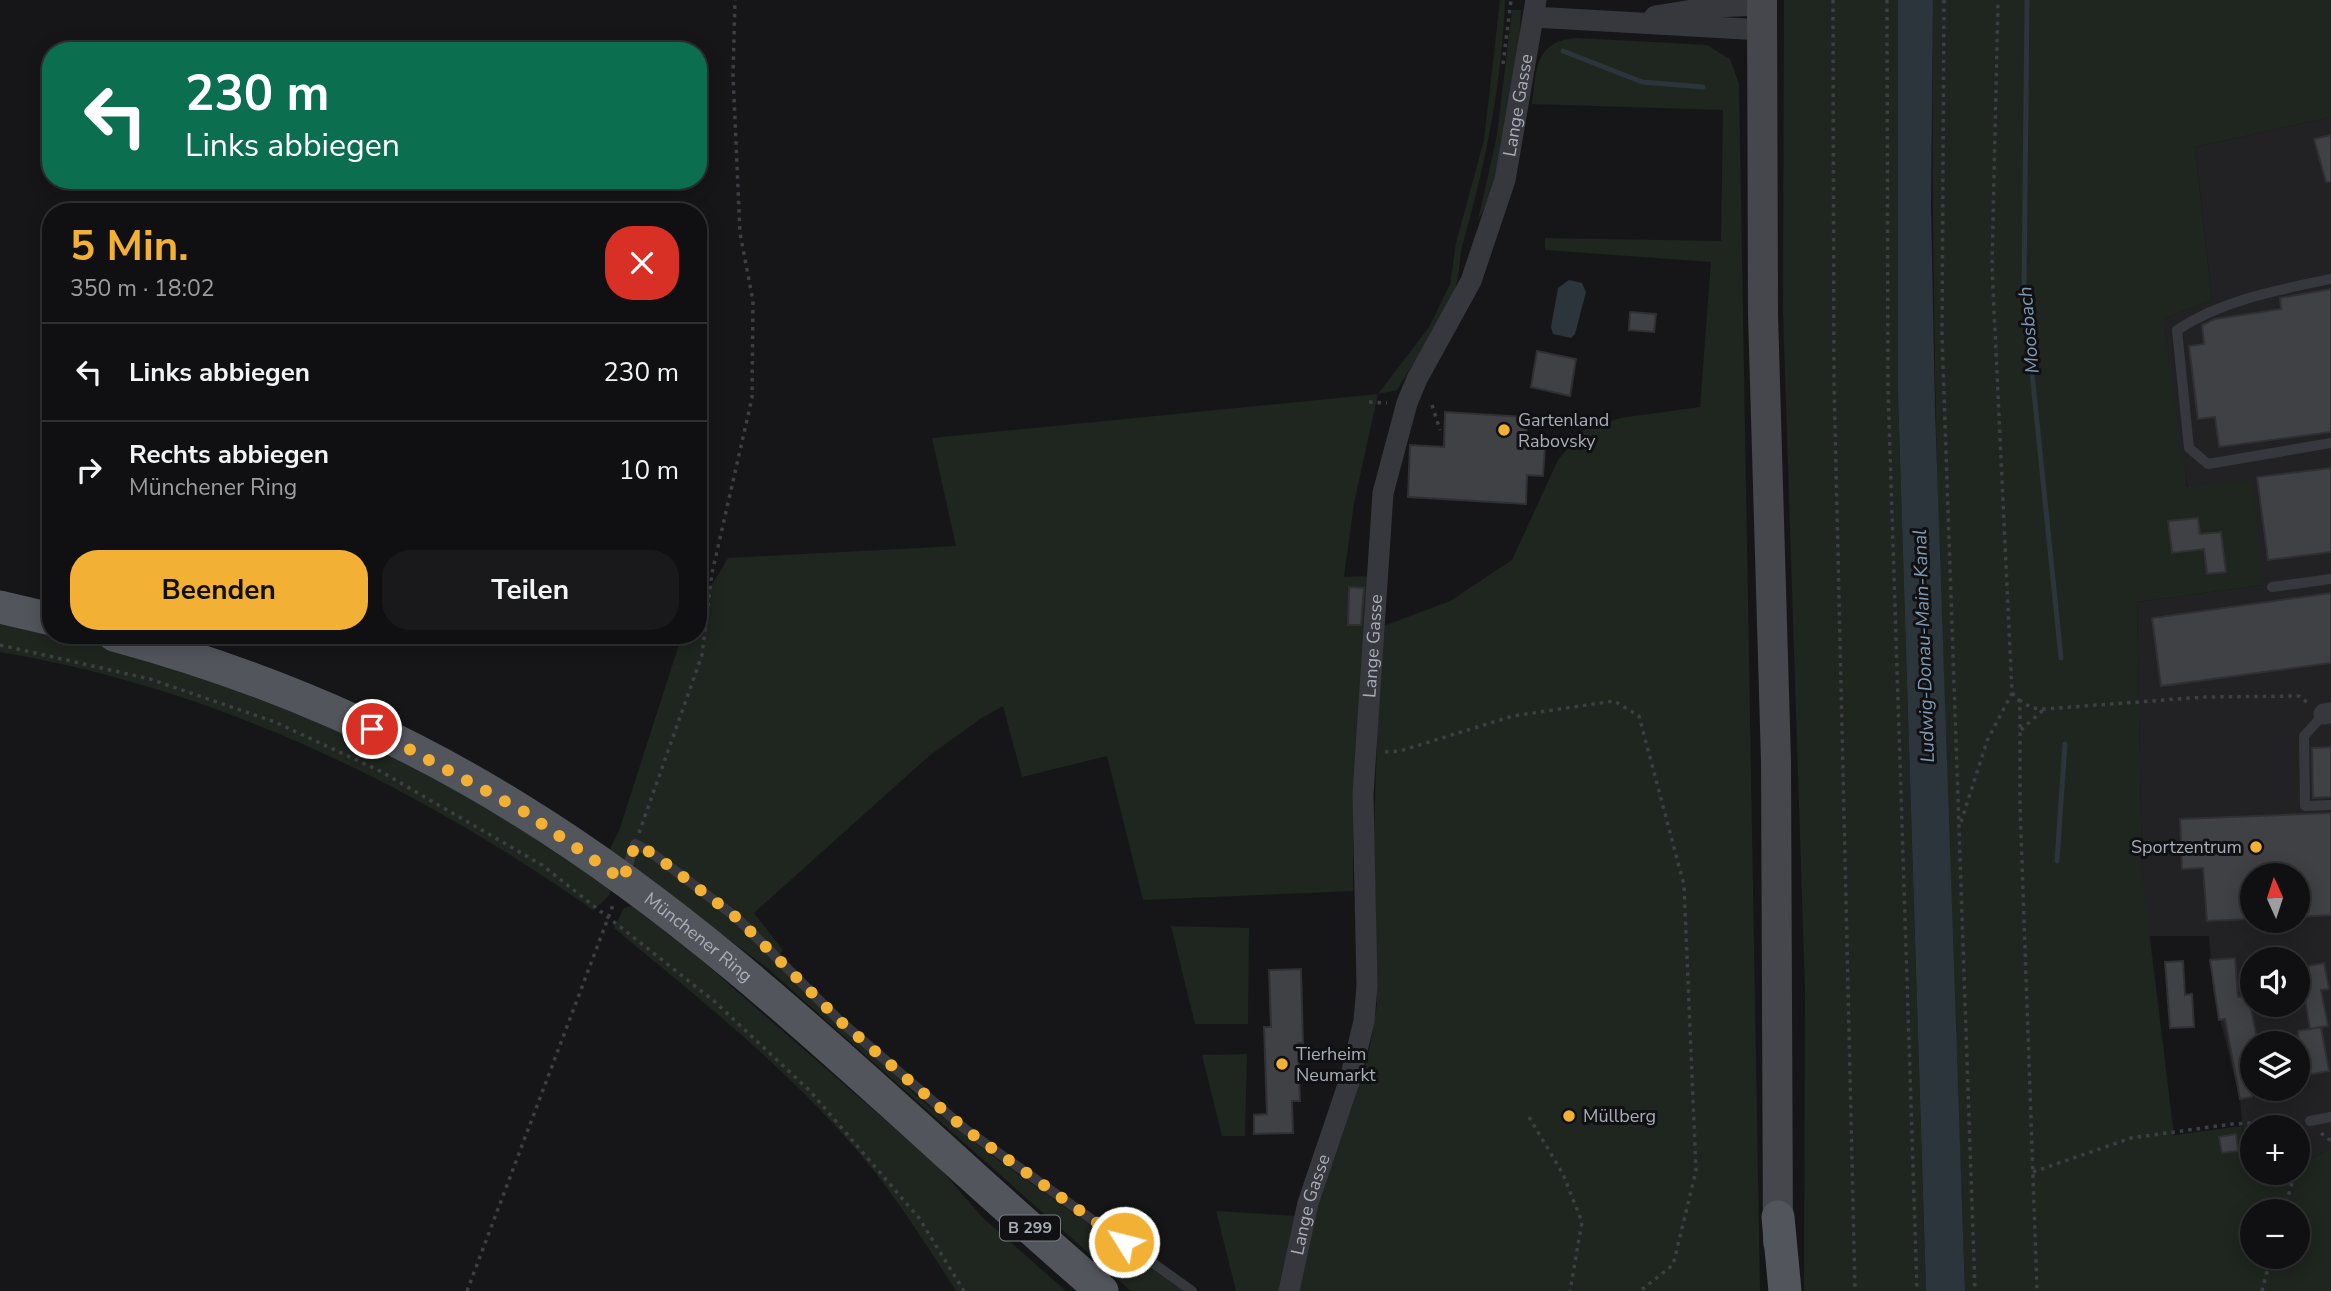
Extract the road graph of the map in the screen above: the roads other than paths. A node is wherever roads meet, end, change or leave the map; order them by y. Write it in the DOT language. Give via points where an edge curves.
graph roads {
  1 [pos="1535,8"];
  2 [pos="1762,12"];
  3 [pos="2331,279"];
  4 [pos="2331,443"];
  5 [pos="2331,579"];
  6 [pos="2272,587"];
  7 [pos="0,599"];
  8 [pos="0,607"];
  9 [pos="42,616"];
  10 [pos="143,644"];
  11 [pos="2328,713"];
  12 [pos="2331,805"];
  13 [pos="623,880"];
  14 [pos="2331,1117"];
  15 [pos="2310,1121"];
  16 [pos="1777,1217"];
  17 [pos="1102,1291"];
  18 [pos="1192,1291"];
  19 [pos="1289,1291"];
  20 [pos="1779,1291"];
  21 [pos="1785,1291"];
  1 -- 2 [label="street, Lange Gasse" via="1626,23 1690,10"];
  1 -- 19 [label="street, Lange Gasse" via="1512,148 1492,225 1471,281 1417,379 1388,470 1380,519 1365,753 1364,1021 1350,1079 1308,1203"];
  2 -- 16 [label="main road" via="1763,314 1776,761"];
  3 -- 4 [label="lane" via="2204,312 2177,330 2189,447 2208,464"];
  5 -- 6 [label="lane"];
  7 -- 9 [label="main road"];
  8 -- 9 [label="main road"];
  10 -- 13 [label="main road, Münchener Ring / B 299" via="232,672 351,719 523,811"];
  11 -- 12 [label="lane" via="2304,736 2303,783 2305,806"];
  13 -- 17 [label="main road, Münchener Ring / B 299" via="820,1041"];
  13 -- 18 [label="lane" via="635,845 652,853 737,918 839,1020 965,1129"];
  14 -- 15 [label="lane"];
  16 -- 20 [label="main road"];
  16 -- 21 [label="main road"];
}
